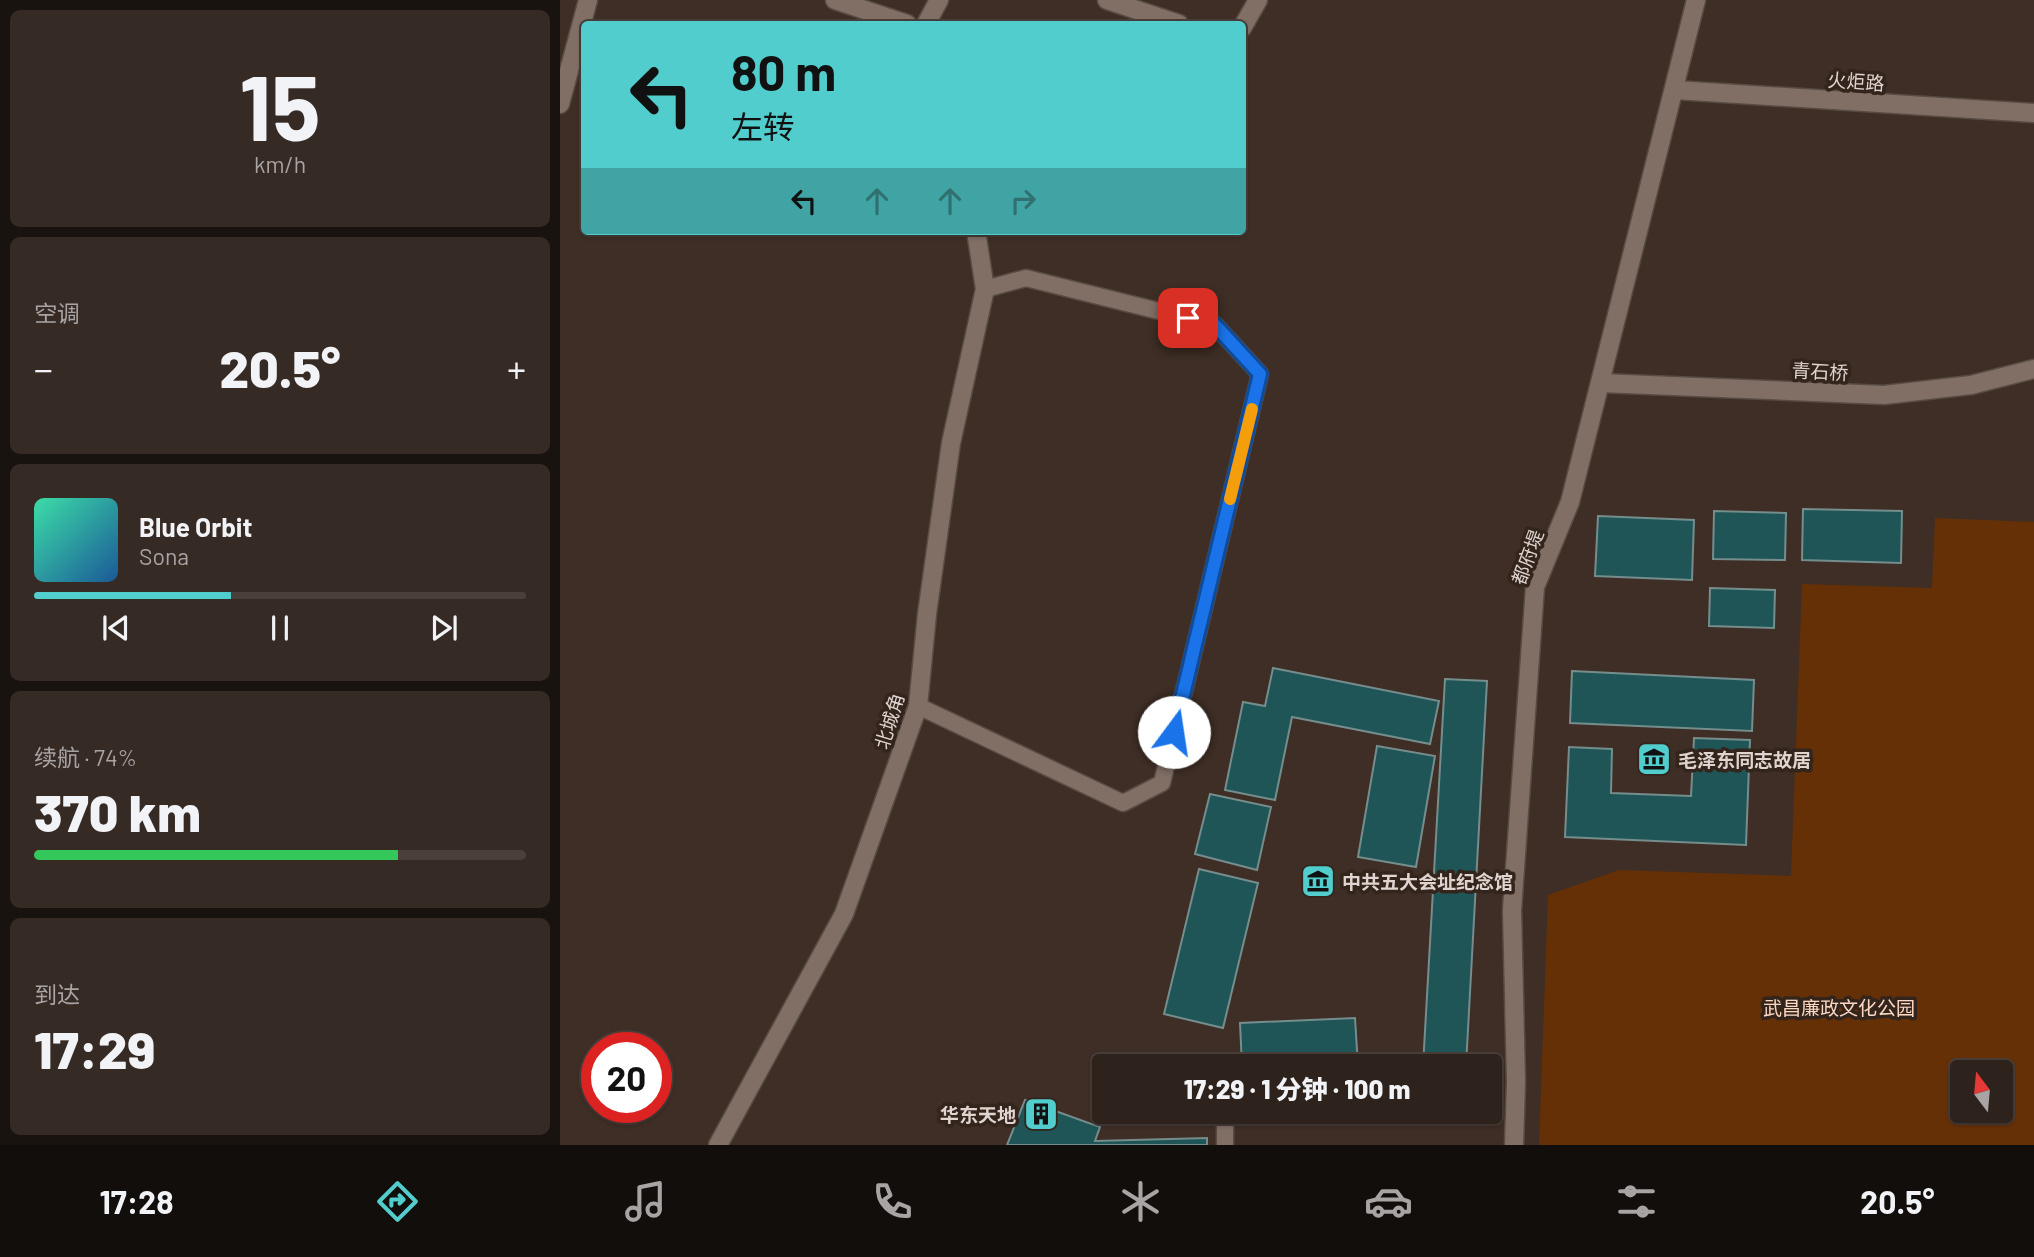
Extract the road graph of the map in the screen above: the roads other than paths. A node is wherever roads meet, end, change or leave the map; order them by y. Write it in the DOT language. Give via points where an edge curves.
graph roads {
  1 [pos="588,0"];
  2 [pos="835,0"];
  3 [pos="939,0"];
  4 [pos="1107,0"];
  5 [pos="1258,0"];
  6 [pos="1696,0"];
  7 [pos="582,21"];
  8 [pos="898,21"];
  9 [pos="928,21"];
  10 [pos="1170,21"];
  11 [pos="1246,21"];
  12 [pos="581,26"];
  13 [pos="1675,90"];
  14 [pos="560,104"];
  15 [pos="2034,113"];
  16 [pos="977,235"];
  17 [pos="985,289"];
  18 [pos="2034,369"];
  19 [pos="1601,383"];
  20 [pos="918,706"];
  21 [pos="1225,1124"];
  22 [pos="718,1145"];
  23 [pos="1225,1145"];
  24 [pos="1514,1145"];
  1 -- 7 [label="street"];
  2 -- 8 [label="street"];
  3 -- 9 [label="street"];
  4 -- 10 [label="street"];
  5 -- 11 [label="street"];
  6 -- 13 [label="street, 都府堤"];
  12 -- 14 [label="street"];
  13 -- 15 [label="street, 火炬路"];
  13 -- 19 [label="street, 都府堤"];
  16 -- 17 [label="street, 北城角"];
  17 -- 20 [label="street, 北城角" via="951,443"];
  17 -- 20 [label="lane" via="1026,278 1215,325 1260,374 1162,783 1123,803"];
  18 -- 19 [label="street, 青石桥" via="1971,385 1884,395"];
  19 -- 24 [label="street, 都府堤" via="1570,502 1535,587 1512,910"];
  20 -- 22 [label="street, 北城角" via="844,914"];
  21 -- 23 [label="lane"];
}
